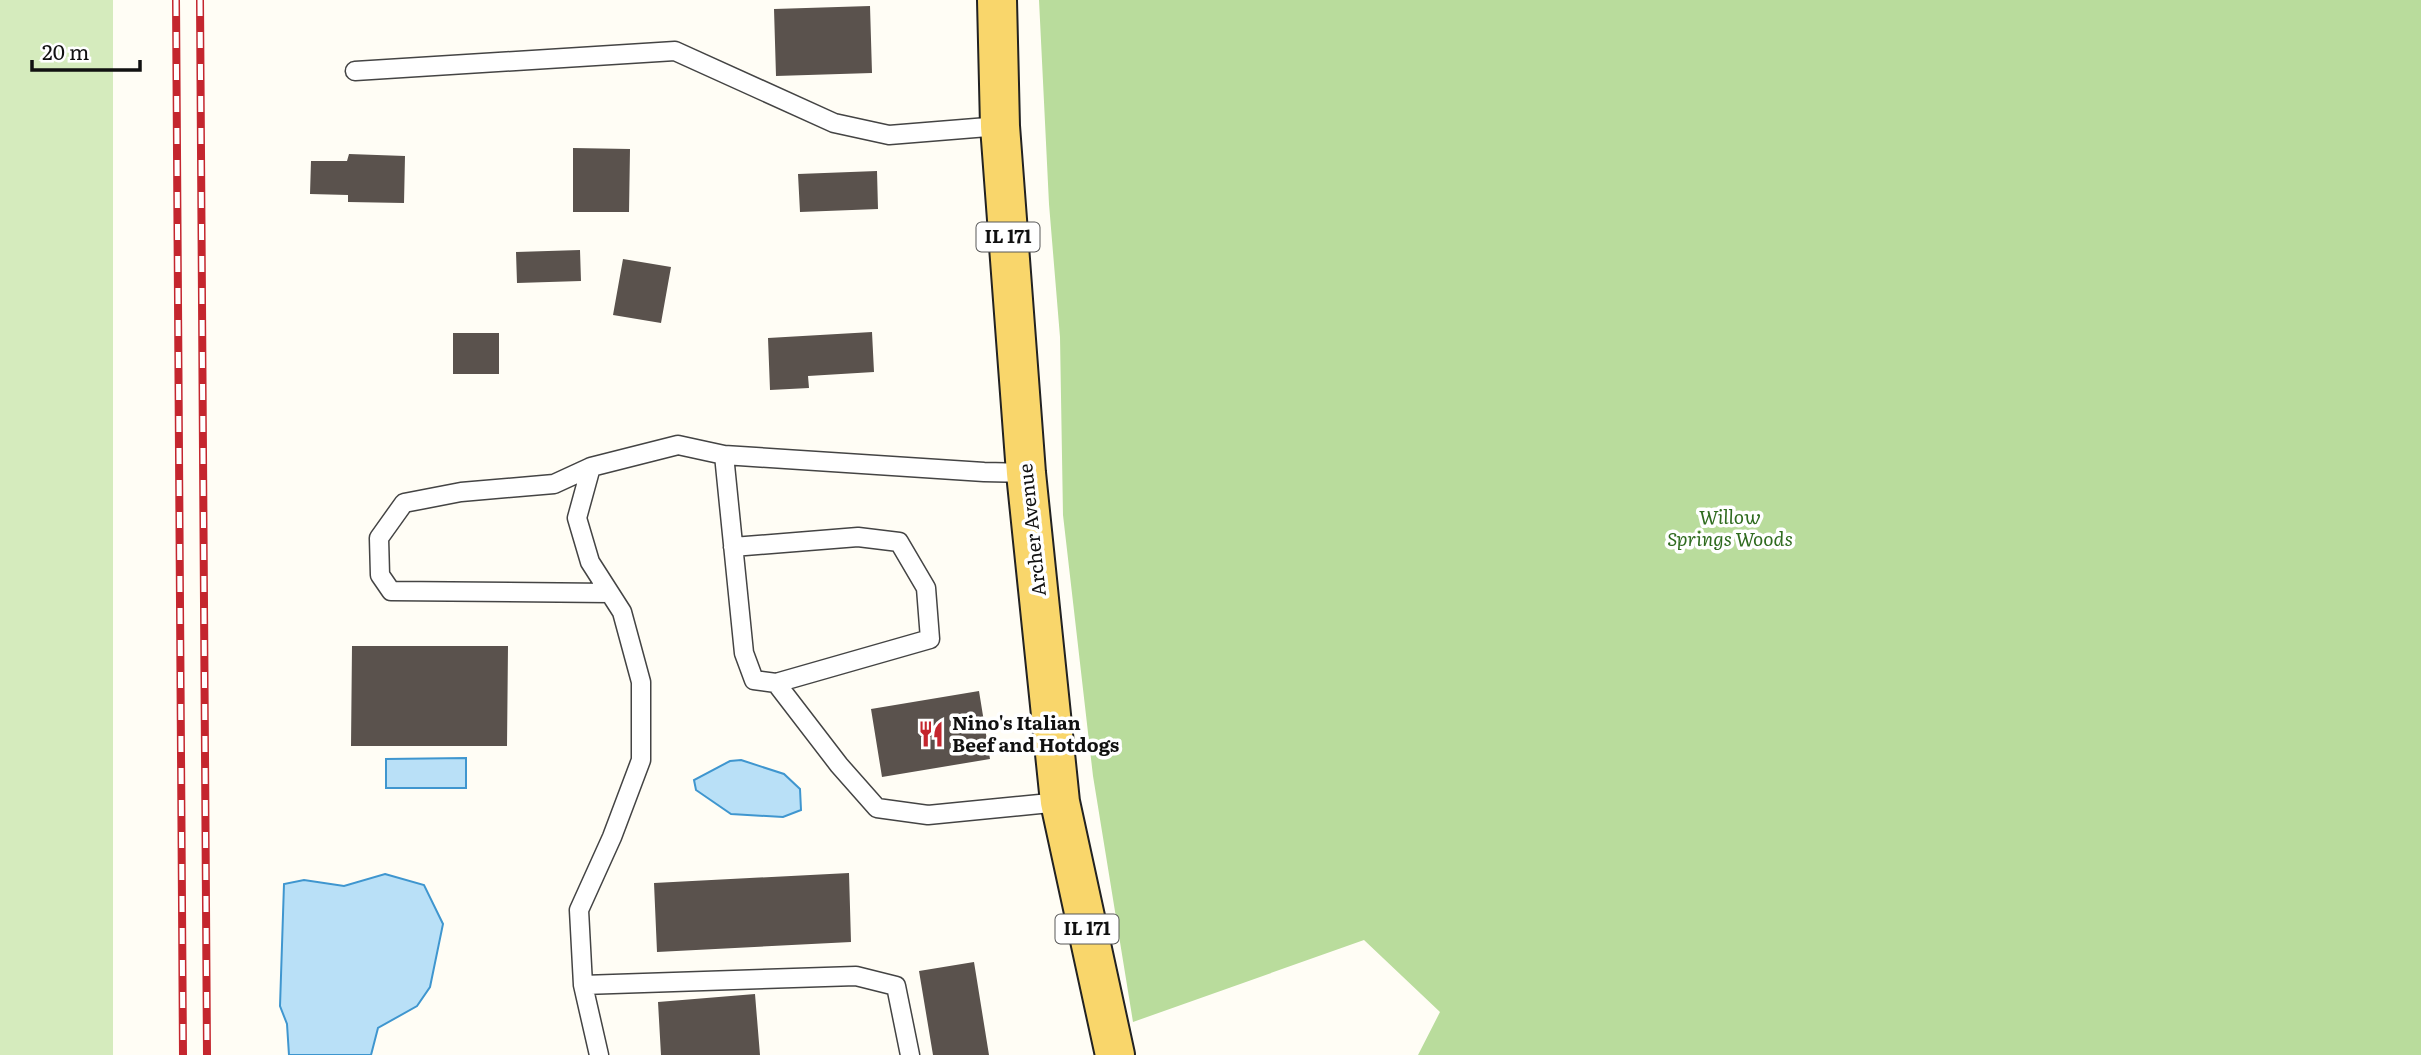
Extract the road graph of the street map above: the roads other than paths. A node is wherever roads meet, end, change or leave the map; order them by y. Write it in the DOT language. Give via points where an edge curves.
graph roads {
  1 [pos="997,0"];
  2 [pos="355,71"];
  3 [pos="1000,126"];
  4 [pos="724,455"];
  5 [pos="591,467"];
  6 [pos="1026,473"];
  7 [pos="733,547"];
  8 [pos="610,593"];
  9 [pos="776,683"];
  10 [pos="1060,802"];
  11 [pos="583,985"];
  12 [pos="599,1055"];
  13 [pos="910,1055"];
  14 [pos="1115,1055"];
  1 -- 3 [label="main road, Archer Avenue / IL 171"];
  2 -- 3 [label="lane" via="675,51 834,123 889,135"];
  3 -- 6 [label="main road, Archer Avenue / IL 171"];
  4 -- 5 [label="lane" via="678,445"];
  4 -- 6 [label="lane"];
  4 -- 7 [label="lane"];
  5 -- 8 [label="lane" via="577,518 590,562"];
  5 -- 8 [label="lane" via="554,484 461,492 404,503 379,537 380,575 391,591"];
  6 -- 10 [label="main road, Archer Avenue / IL 171"];
  7 -- 9 [label="lane" via="744,653 754,680"];
  7 -- 9 [label="lane" via="858,537 899,542 926,588 930,639"];
  8 -- 11 [label="lane" via="622,612 640,682 641,760 579,910"];
  9 -- 10 [label="lane" via="877,808 928,815"];
  10 -- 14 [label="main road, Archer Avenue / IL 171"];
  11 -- 12 [label="lane"];
  11 -- 13 [label="lane" via="856,976 896,986"];
}
